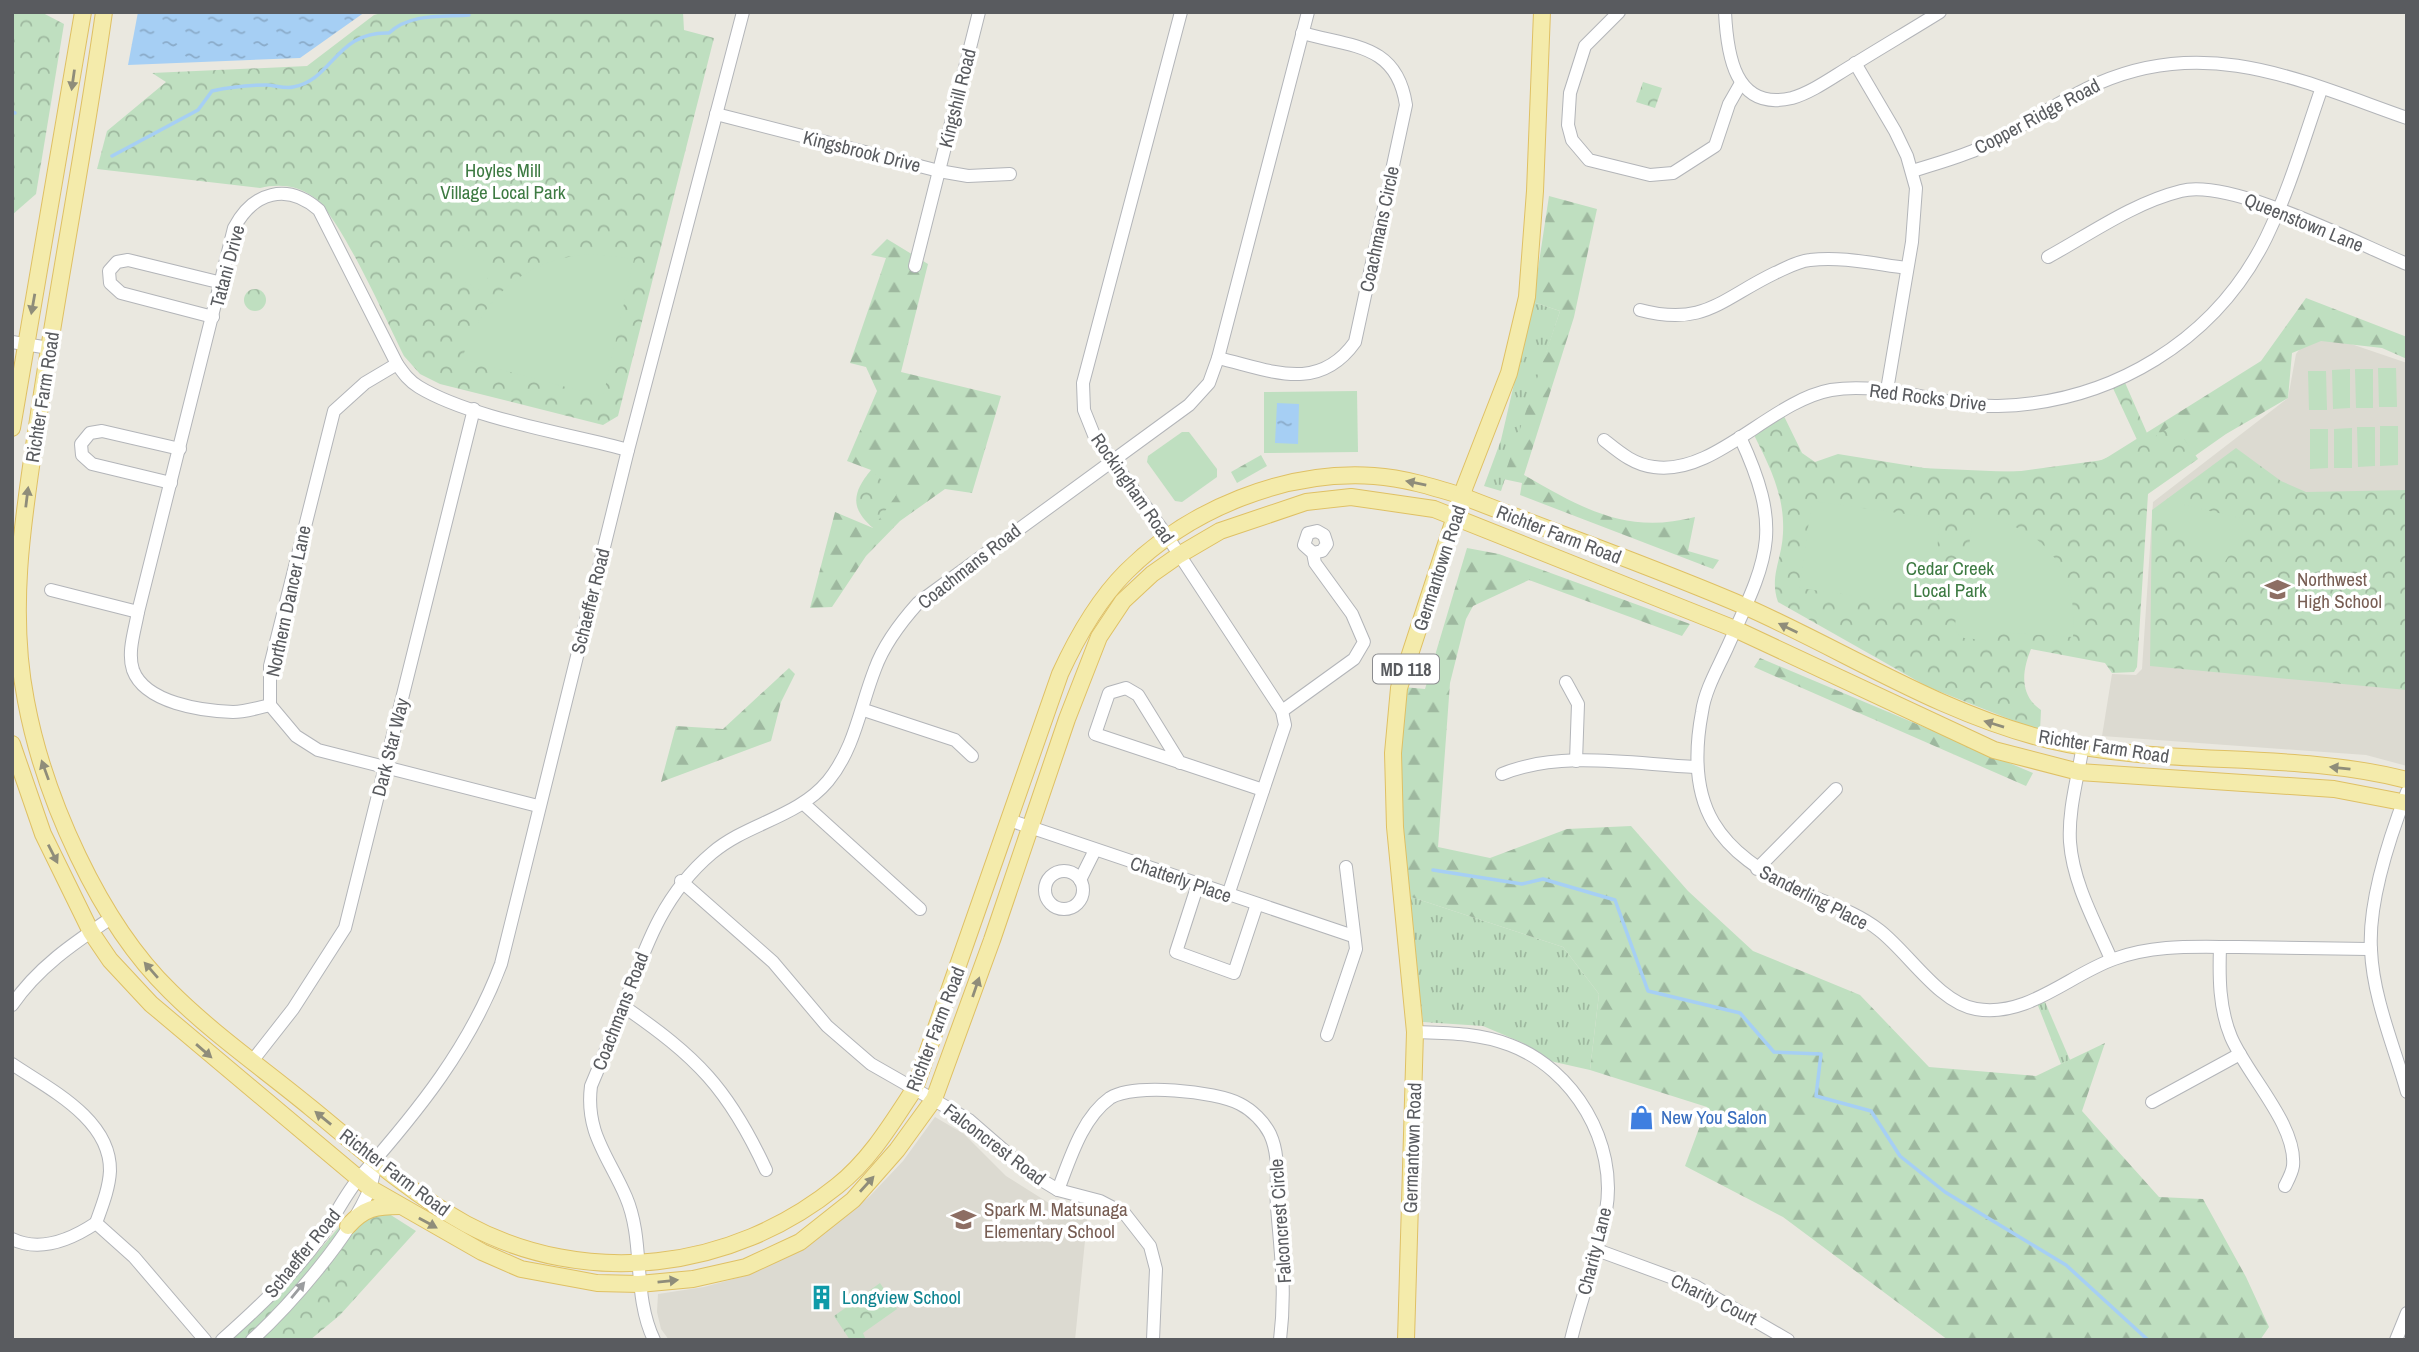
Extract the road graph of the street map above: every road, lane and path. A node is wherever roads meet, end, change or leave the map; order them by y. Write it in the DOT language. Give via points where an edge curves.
graph roads {
  1 [pos="83,12"];
  2 [pos="104,12"];
  3 [pos="743,12"];
  4 [pos="979,12"];
  5 [pos="1181,12"];
  6 [pos="1308,12"];
  7 [pos="1542,12"];
  8 [pos="1619,12"];
  9 [pos="1725,12"];
  10 [pos="1940,12"];
  11 [pos="1302,33"];
  12 [pos="1856,63"];
  13 [pos="1741,83"];
  14 [pos="2321,90"];
  15 [pos="716,114"];
  16 [pos="2407,118"];
  17 [pos="939,171"];
  18 [pos="1912,172"];
  19 [pos="1010,174"];
  20 [pos="2278,210"];
  21 [pos="2048,257"];
  22 [pos="2407,264"];
  23 [pos="915,266"];
  24 [pos="1907,268"];
  25 [pos="222,283"];
  26 [pos="1640,310"];
  27 [pos="213,317"];
  28 [pos="19,343"];
  29 [pos="49,348"];
  30 [pos="1218,358"];
  31 [pos="397,364"];
  32 [pos="1887,390"];
  33 [pos="474,409"];
  34 [pos="12,428"];
  35 [pos="1740,437"];
  36 [pos="1604,440"];
  37 [pos="180,449"];
  38 [pos="628,450"];
  39 [pos="1110,461"];
  40 [pos="171,483"];
  41 [pos="1462,496"];
  42 [pos="1455,519"];
  43 [pos="1167,536"];
  44 [pos="1313,554"];
  45 [pos="1179,555"];
  46 [pos="51,590"];
  47 [pos="1744,607"];
  48 [pos="138,612"];
  49 [pos="1735,629"];
  50 [pos="1566,682"];
  51 [pos="270,705"];
  52 [pos="864,710"];
  53 [pos="1282,710"];
  54 [pos="12,744"];
  55 [pos="2083,746"];
  56 [pos="972,756"];
  57 [pos="1576,761"];
  58 [pos="1180,763"];
  59 [pos="386,766"];
  60 [pos="1695,766"];
  61 [pos="2079,772"];
  62 [pos="1502,774"];
  63 [pos="2407,779"];
  64 [pos="1836,789"];
  65 [pos="1263,790"];
  66 [pos="2405,799"];
  67 [pos="804,804"];
  68 [pos="538,806"];
  69 [pos="1009,820"];
  70 [pos="1031,828"];
  71 [pos="1095,850"];
  72 [pos="1346,867"];
  73 [pos="1757,869"];
  74 [pos="1080,880"];
  75 [pos="681,881"];
  76 [pos="1198,884"];
  77 [pos="1228,895"];
  78 [pos="1257,904"];
  79 [pos="920,909"];
  80 [pos="111,918"];
  81 [pos="91,932"];
  82 [pos="1353,936"];
  83 [pos="2220,947"];
  84 [pos="2371,949"];
  85 [pos="2111,959"];
  86 [pos="12,1005"];
  87 [pos="623,1006"];
  88 [pos="1415,1032"];
  89 [pos="1327,1035"];
  90 [pos="2240,1054"];
  91 [pos="253,1060"];
  92 [pos="12,1064"];
  93 [pos="915,1088"];
  94 [pos="2407,1092"];
  95 [pos="934,1099"];
  96 [pos="2152,1102"];
  97 [pos="376,1161"];
  98 [pos="766,1170"];
  99 [pos="364,1184"];
  100 [pos="2285,1186"];
  101 [pos="1058,1190"];
  102 [pos="400,1206"];
  103 [pos="96,1223"];
  104 [pos="348,1226"];
  105 [pos="12,1239"];
  106 [pos="1597,1250"];
  107 [pos="637,1264"];
  108 [pos="639,1284"];
  109 [pos="2407,1313"];
  110 [pos="205,1340"];
  111 [pos="222,1340"];
  112 [pos="252,1340"];
  113 [pos="654,1340"];
  114 [pos="1153,1340"];
  115 [pos="1280,1340"];
  116 [pos="1406,1340"];
  117 [pos="1571,1340"];
  118 [pos="1788,1340"];
  119 [pos="2396,1340"];
  1 -- 28 [label="main road, Richter Farm Road, one-way"];
  2 -- 29 [label="main road, Richter Farm Road"];
  3 -- 15 [label="street, Schaeffer Road"];
  4 -- 17 [label="street, Kingshill Road"];
  5 -- 39 [label="street, Rockingham Road" via="1083,383 1084,410"];
  6 -- 11 [label="street, Coachmans Road"];
  7 -- 41 [label="main road, Germantown Road / MD 118" via="1527,297 1509,373"];
  8 -- 13 [label="street" via="1585,46 1570,93 1572,140 1589,160 1650,175 1674,173 1715,146 1728,104"];
  9 -- 13 [label="street" via="1731,66"];
  10 -- 12 [label="street"];
  11 -- 30 [label="street, Coachmans Road"];
  11 -- 30 [label="street, Coachmans Circle" via="1381,55 1402,81 1406,105 1355,342 1343,359 1324,371 1293,376"];
  12 -- 13 [label="street" via="1793,97 1769,98"];
  12 -- 18 [label="street" via="1895,131"];
  14 -- 16 [label="street, Copper Ridge Road"];
  14 -- 18 [label="street, Copper Ridge Road" via="2273,71 2235,63 2145,69 2100,82 1974,150"];
  14 -- 20 [label="street, Red Rocks Drive"];
  15 -- 17 [label="street, Kingsbrook Drive"];
  15 -- 38 [label="street, Schaeffer Road"];
  17 -- 19 [label="street, Kingsbrook Drive" via="968,176"];
  17 -- 23 [label="street, Kingshill Road"];
  18 -- 24 [label="street" via="1917,206"];
  20 -- 21 [label="street, Queenstown Lane" via="2209,188 2184,190 2144,204"];
  20 -- 22 [label="street, Queenstown Lane"];
  20 -- 32 [label="street, Red Rocks Drive" via="2249,266 2213,313 2172,351 2111,384 2035,404 1997,406 1959,405"];
  24 -- 26 [label="street" via="1809,260 1790,265 1699,313 1669,318"];
  24 -- 32 [label="street"];
  25 -- 27 [label="street, Tatani Drive"];
  25 -- 27 [label="street" via="128,260 117,262 109,271 110,284 121,293"];
  25 -- 31 [label="street, Tatani Drive" via="234,228 250,204 278,194 302,198 325,219"];
  27 -- 37 [label="street, Tatani Drive"];
  28 -- 29 [label="street"];
  28 -- 34 [label="main road, Richter Farm Road"];
  80 -- 29 [label="main road, Richter Farm Road, one-way" via="65,825 37,749 18,633 19,566"];
  30 -- 39 [label="street, Coachmans Road" via="1209,383 1189,405"];
  31 -- 33 [label="street, Tatani Drive" via="421,388"];
  31 -- 51 [label="street, Northern Dancer Lane" via="365,383 334,411 270,666"];
  32 -- 35 [label="street, Red Rocks Drive" via="1815,395 1781,410"];
  33 -- 38 [label="street, Tatani Drive"];
  33 -- 59 [label="street, Dark Star Way"];
  35 -- 36 [label="street, Red Rocks Drive" via="1694,461 1656,468 1630,460"];
  35 -- 47 [label="street, Sanderling Place" via="1763,491 1768,528 1765,558"];
  37 -- 40 [label="street, Tatani Drive"];
  37 -- 40 [label="street" via="102,431 85,435 81,444 82,455 92,464"];
  38 -- 68 [label="street, Schaeffer Road"];
  39 -- 43 [label="street, Rockingham Road"];
  39 -- 52 [label="street, Coachmans Road" via="918,603 899,625 875,668"];
  40 -- 48 [label="street, Tatani Drive"];
  41 -- 42 [label="main road, Germantown Road / MD 118"];
  41 -- 43 [label="main road, Richter Farm Road, one-way" via="1373,476 1317,478 1268,489"];
  41 -- 47 [label="main road, Richter Farm Road"];
  42 -- 45 [label="main road, Richter Farm Road" via="1434,509 1351,497 1306,502 1220,531"];
  42 -- 49 [label="main road, Richter Farm Road"];
  42 -- 88 [label="main road, Germantown Road / MD 118" via="1399,688 1394,722 1395,827"];
  43 -- 45 [label="street, Rockingham Road"];
  43 -- 69 [label="main road, Richter Farm Road" via="1108,592 1074,643"];
  44 -- 53 [label="street" via="1353,614 1364,642 1354,659"];
  45 -- 53 [label="street, Rockingham Road"];
  45 -- 70 [label="main road, Richter Farm Road" via="1124,601 1099,637"];
  46 -- 48 [label="street"];
  47 -- 49 [label="street, Sanderling Place"];
  55 -- 47 [label="main road, Richter Farm Road, one-way" via="1986,722"];
  48 -- 51 [label="street, Tatani Drive" via="130,654 133,670 156,696 235,712"];
  49 -- 60 [label="street, Sanderling Place" via="1702,708"];
  49 -- 61 [label="main road, Richter Farm Road" via="1994,750"];
  50 -- 57 [label="street" via="1578,704"];
  51 -- 59 [label="street" via="296,736 318,750"];
  52 -- 56 [label="street" via="955,740"];
  52 -- 67 [label="street, Coachmans Road" via="842,761"];
  53 -- 65 [label="street" via="1285,725"];
  54 -- 81 [label="main road, Richter Farm Road, one-way" via="43,834"];
  55 -- 61 [label="street"];
  63 -- 55 [label="main road, Richter Farm Road, one-way" via="2379,772 2174,758"];
  57 -- 60 [label="street"];
  57 -- 62 [label="street" via="1528,763"];
  58 -- 58 [label="street" via="1095,734 1109,693 1119,688 1133,690"];
  58 -- 65 [label="street"];
  59 -- 68 [label="street"];
  59 -- 91 [label="street, Dark Star Way" via="345,928 293,1009"];
  60 -- 73 [label="street, Sanderling Place" via="1713,822 1726,843"];
  61 -- 66 [label="main road, Richter Farm Road" via="2334,789"];
  61 -- 85 [label="street" via="2070,841 2074,869"];
  64 -- 73 [label="street"];
  65 -- 77 [label="street"];
  66 -- 84 [label="street" via="2386,857"];
  67 -- 75 [label="street, Coachmans Road" via="714,851"];
  67 -- 79 [label="street"];
  68 -- 97 [label="street, Schaeffer Road" via="501,964 484,1009 451,1064"];
  69 -- 70 [label="street, Chatterly Place"];
  69 -- 93 [label="main road, Richter Farm Road"];
  70 -- 71 [label="street, Chatterly Place"];
  95 -- 70 [label="main road, Richter Farm Road, one-way"];
  71 -- 74 [label="street"];
  71 -- 76 [label="street, Chatterly Place"];
  72 -- 82 [label="street"];
  73 -- 85 [label="street, Sanderling Place" via="1850,911 1880,931 1951,999 1975,1009 2023,1004"];
  75 -- 87 [label="street, Coachmans Road" via="650,934"];
  75 -- 93 [label="street, Falconcrest Road" via="773,962 845,1044"];
  76 -- 77 [label="street, Chatterly Place"];
  76 -- 78 [label="street" via="1176,952 1234,973"];
  77 -- 78 [label="street, Chatterly Place"];
  78 -- 82 [label="street, Chatterly Place"];
  80 -- 81 [label="street"];
  91 -- 80 [label="main road, Richter Farm Road, one-way" via="170,992"];
  81 -- 86 [label="street" via="27,983"];
  81 -- 99 [label="main road, Richter Farm Road, one-way" via="150,1004"];
  82 -- 89 [label="street" via="1356,949"];
  83 -- 84 [label="street, Sanderling Place"];
  83 -- 85 [label="street, Sanderling Place" via="2171,946"];
  83 -- 90 [label="street" via="2221,999"];
  84 -- 94 [label="street" via="2378,993"];
  87 -- 98 [label="street" via="663,1033 709,1076 740,1115"];
  87 -- 107 [label="street, Coachmans Road" via="591,1086 589,1104 598,1143 626,1197"];
  88 -- 106 [label="street, Charity Lane" via="1471,1034 1509,1044 1568,1085 1597,1133 1604,1154 1607,1210"];
  88 -- 116 [label="main road, Germantown Road / MD 118"];
  90 -- 96 [label="street"];
  90 -- 100 [label="street" via="2285,1132 2293,1168"];
  97 -- 91 [label="main road, Richter Farm Road, one-way"];
  92 -- 103 [label="street" via="61,1097 101,1133 110,1170"];
  93 -- 95 [label="street, Falconcrest Road"];
  93 -- 107 [label="main road, Richter Farm Road" via="883,1138 840,1184 786,1223 717,1252"];
  95 -- 101 [label="street, Falconcrest Road" via="969,1120 1006,1155"];
  108 -- 95 [label="main road, Richter Farm Road, one-way" via="693,1279 746,1267 800,1242 853,1200"];
  97 -- 99 [label="street, Schaeffer Road"];
  97 -- 107 [label="main road, Richter Farm Road" via="463,1222 491,1236 561,1258"];
  99 -- 102 [label="main road, Richter Farm Road"];
  99 -- 104 [label="street, Schaeffer Road"];
  99 -- 111 [label="street, Schaeffer Road" via="295,1268"];
  101 -- 114 [label="street, Falconcrest Road" via="1100,1201 1125,1214 1143,1236 1156,1269"];
  101 -- 115 [label="street, Falconcrest Circle" via="1077,1142 1111,1098 1129,1090 1155,1090 1240,1104 1256,1115 1269,1133 1276,1154 1285,1289"];
  102 -- 104 [label="main road" via="360,1212"];
  102 -- 108 [label="main road, Richter Farm Road, one-way" via="521,1269 597,1283"];
  103 -- 105 [label="street" via="75,1237 50,1244 23,1244"];
  103 -- 110 [label="street" via="134,1256"];
  112 -- 104 [label="street, Schaeffer Road, one-way"];
  106 -- 117 [label="street, Charity Lane"];
  106 -- 118 [label="street, Charity Court" via="1695,1286"];
  107 -- 108 [label="street, Coachmans Road"];
  108 -- 113 [label="street, Coachmans Road" via="644,1318"];
  109 -- 119 [label="street"];
}
